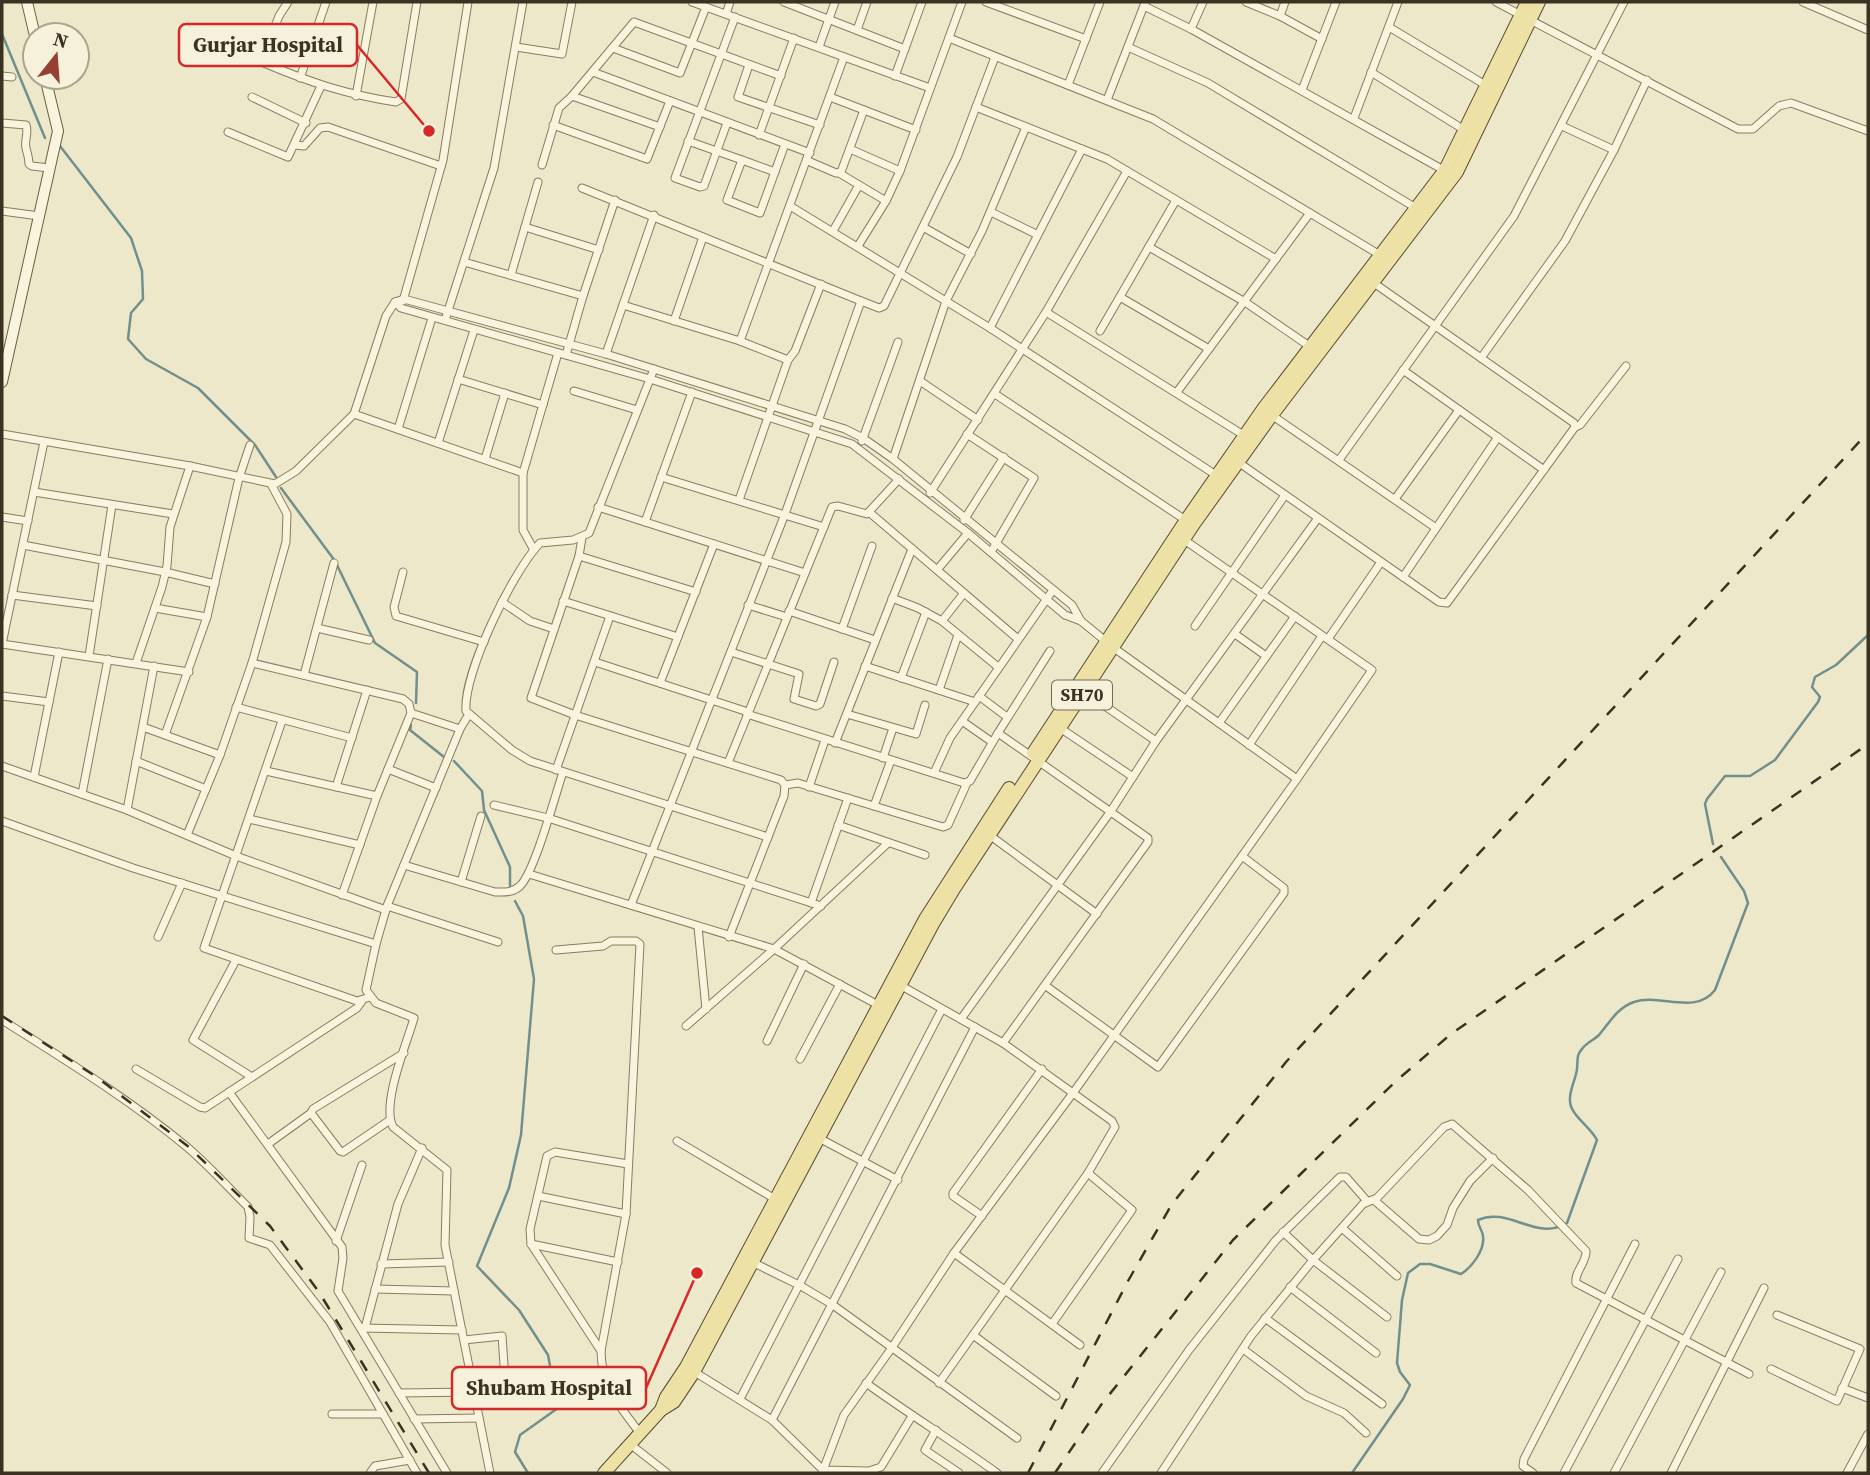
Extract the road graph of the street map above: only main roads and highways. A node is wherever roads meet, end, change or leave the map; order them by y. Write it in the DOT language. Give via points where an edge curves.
graph roads {
  1 [pos="1527,2"];
  2 [pos="1539,2"];
  3 [pos="1526,17"];
  4 [pos="1449,173"];
  5 [pos="1369,279"];
  6 [pos="1268,412"];
  7 [pos="1234,460"];
  8 [pos="1080,690"];
  9 [pos="1033,759"];
  10 [pos="814,1135"];
  11 [pos="747,1259"];
  12 [pos="604,1473"];
  1 -- 3 [label="main road, SH70"];
  2 -- 3 [label="main road, SH70"];
  3 -- 4 [label="main road, SH70"];
  3 -- 4 [label="main road, SH70" via="1487,86"];
  4 -- 5 [label="main road, SH70"];
  4 -- 5 [label="main road, SH70" via="1380,255"];
  5 -- 6 [label="main road, SH70"];
  6 -- 7 [label="main road, SH70"];
  6 -- 7 [label="main road, SH70" via="1245,436"];
  7 -- 8 [label="main road, SH70"];
  8 -- 9 [label="main road, SH70"];
  8 -- 9 [label="main road, SH70" via="1060,728"];
  9 -- 10 [label="main road, SH70" via="925,919 897,983"];
  10 -- 11 [label="main road, SH70"];
  10 -- 11 [label="main road, SH70" via="775,1199"];
  11 -- 12 [label="main road, SH70" via="690,1370"];
}
